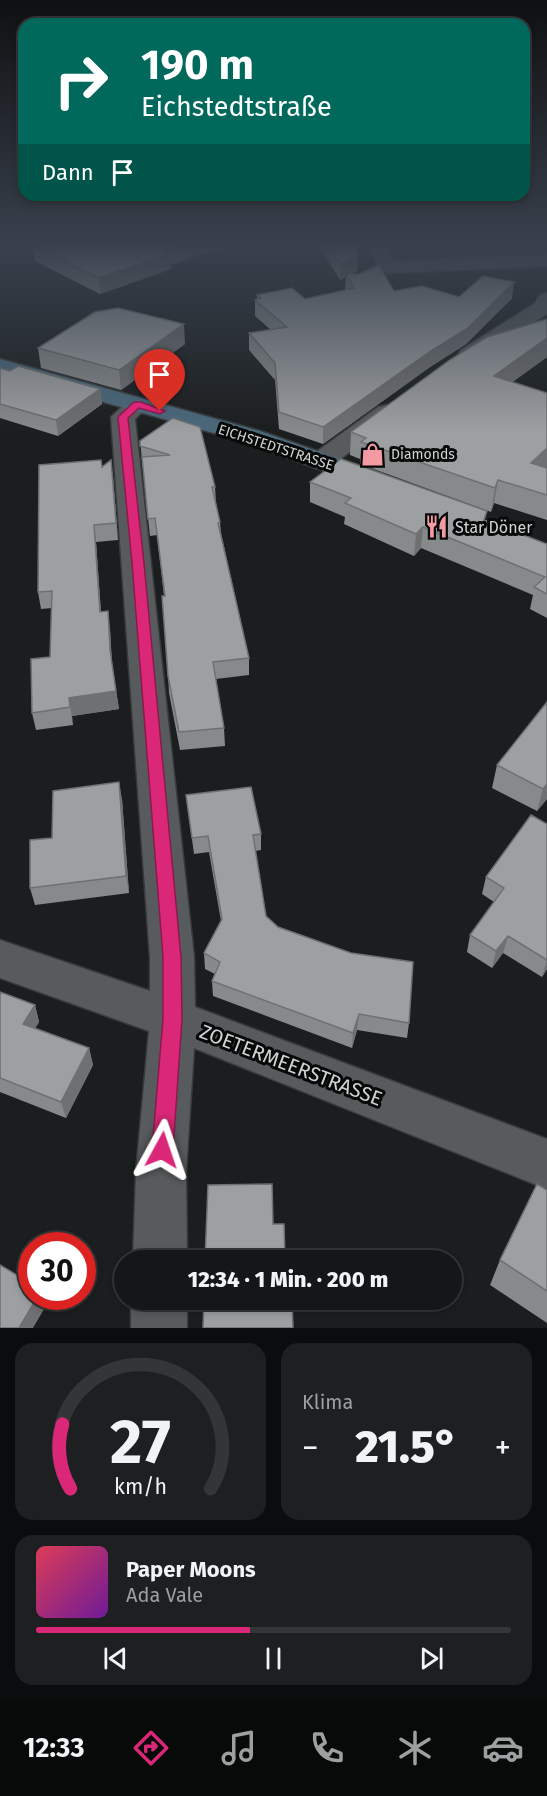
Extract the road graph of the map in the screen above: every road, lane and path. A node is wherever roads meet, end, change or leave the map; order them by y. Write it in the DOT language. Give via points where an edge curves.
graph roads {
  1 [pos="542,308"];
  2 [pos="0,366"];
  3 [pos="449,368"];
  4 [pos="403,400"];
  5 [pos="137,405"];
  6 [pos="321,460"];
  7 [pos="396,489"];
  8 [pos="0,959"];
  9 [pos="173,1019"];
  10 [pos="547,1164"];
  11 [pos="160,1250"];
  12 [pos="159,1310"];
  13 [pos="159,1328"];
  1 -- 3 [label="street"];
  2 -- 5 [label="street, EICHSTEDTSTRASSE"];
  4 -- 6 [label="street"];
  5 -- 6 [label="street, EICHSTEDTSTRASSE"];
  5 -- 9 [label="street" via="123,417 172,957"];
  6 -- 7 [label="street, EICHSTEDTSTRASSE"];
  8 -- 9 [label="street, ZOETERMEERSTRASSE"];
  9 -- 10 [label="street, ZOETERMEERSTRASSE"];
  9 -- 11 [label="street" via="161,1172"];
  12 -- 13 [label="street"];
}
